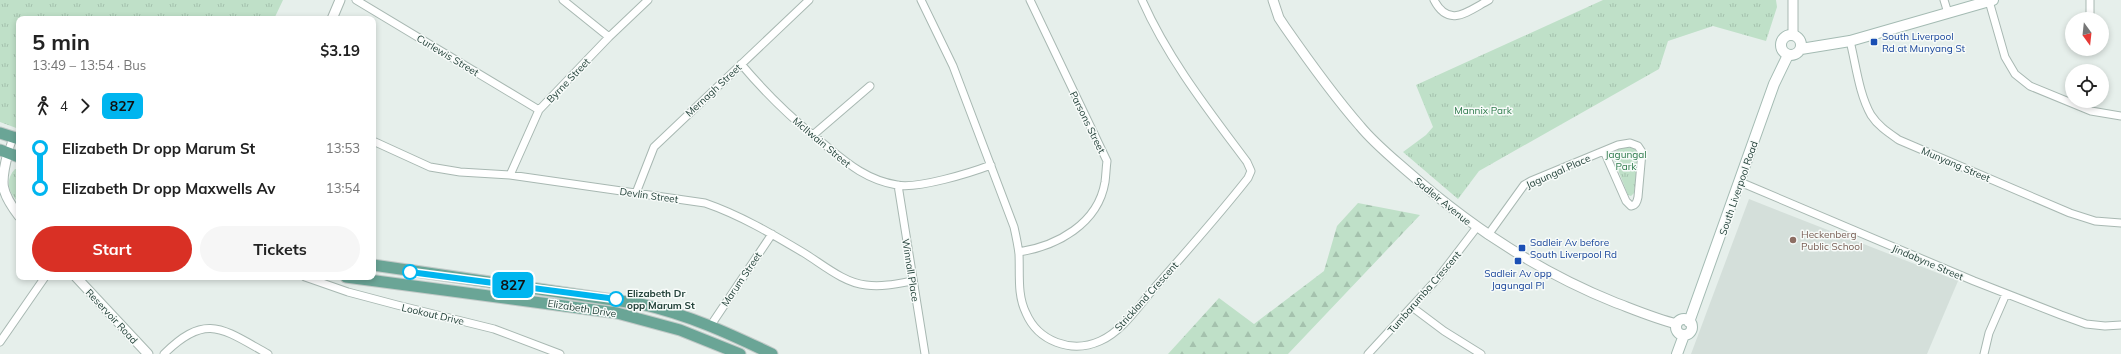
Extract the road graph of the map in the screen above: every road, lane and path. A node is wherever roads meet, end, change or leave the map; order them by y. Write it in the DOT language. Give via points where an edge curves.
graph roads {
  1 [pos="340,0"];
  2 [pos="356,0"];
  3 [pos="563,0"];
  4 [pos="648,0"];
  5 [pos="808,0"];
  6 [pos="921,0"];
  7 [pos="1030,0"];
  8 [pos="1142,0"];
  9 [pos="1273,0"];
  10 [pos="1434,0"];
  11 [pos="1489,0"];
  12 [pos="1793,0"];
  13 [pos="1944,0"];
  14 [pos="2090,0"];
  15 [pos="1991,1"];
  16 [pos="2090,12"];
  17 [pos="1948,13"];
  18 [pos="333,16"];
  19 [pos="1793,35"];
  20 [pos="609,37"];
  21 [pos="1850,41"];
  22 [pos="1801,49"];
  23 [pos="1788,55"];
  24 [pos="741,64"];
  25 [pos="870,86"];
  26 [pos="539,110"];
  27 [pos="2121,116"];
  28 [pos="0,133"];
  29 [pos="814,135"];
  30 [pos="16,138"];
  31 [pos="376,142"];
  32 [pos="1604,151"];
  33 [pos="4,152"];
  34 [pos="16,156"];
  35 [pos="991,165"];
  36 [pos="510,175"];
  37 [pos="1740,182"];
  38 [pos="898,186"];
  39 [pos="636,193"];
  40 [pos="16,212"];
  41 [pos="2121,223"];
  42 [pos="1477,227"];
  43 [pos="772,234"];
  44 [pos="1488,235"];
  45 [pos="1019,252"];
  46 [pos="376,265"];
  47 [pos="43,280"];
  48 [pos="79,280"];
  49 [pos="314,280"];
  50 [pos="369,280"];
  51 [pos="912,281"];
  52 [pos="2006,294"];
  53 [pos="1412,306"];
  54 [pos="1689,322"];
  55 [pos="1677,324"];
  56 [pos="711,325"];
  57 [pos="2121,325"];
  58 [pos="1684,335"];
  59 [pos="1,337"];
  60 [pos="148,354"];
  61 [pos="164,354"];
  62 [pos="268,354"];
  63 [pos="560,354"];
  64 [pos="740,354"];
  65 [pos="772,354"];
  66 [pos="925,354"];
  67 [pos="1368,354"];
  68 [pos="1481,354"];
  69 [pos="1677,354"];
  70 [pos="1984,354"];
  1 -- 18 [label="street"];
  2 -- 26 [label="street, Curlewis Street"];
  3 -- 20 [label="street"];
  4 -- 20 [label="street, Byrne Street"];
  5 -- 24 [label="street, Mernagh Street"];
  6 -- 35 [label="street, Strickland Crescent" via="953,66"];
  7 -- 45 [label="street, Parsons Street" via="1107,161 1105,184 1093,212 1072,234 1036,250"];
  8 -- 45 [label="street, Strickland Crescent" via="1173,57 1247,162 1251,171 1248,178 1203,234 1120,327 1096,342 1070,345 1052,341 1040,334 1026,314 1021,300"];
  9 -- 42 [label="street, Sadleir Avenue" via="1279,18 1360,127 1422,185"];
  10 -- 11 [label="street" via="1444,14 1457,16"];
  12 -- 19 [label="street"];
  13 -- 17 [label="street"];
  14 -- 16 [label="street"];
  15 -- 17 [label="main road"];
  15 -- 27 [label="street" via="2004,52 2015,74 2030,86 2085,109"];
  17 -- 21 [label="main road"];
  19 -- 22 [label="main road" via="1799,38"];
  19 -- 23 [label="main road" via="1784,37 1781,43 1782,51"];
  20 -- 26 [label="street, Byrne Street"];
  21 -- 22 [label="main road"];
  21 -- 41 [label="street, Munyang Street" via="1863,94 1872,116 1899,140 2070,213 2095,221"];
  22 -- 23 [label="main road" via="1796,54"];
  23 -- 37 [label="main road, South Liverpool Road" via="1774,84"];
  24 -- 29 [label="street, McIlwain Street"];
  24 -- 39 [label="street, Mernagh Street" via="654,146"];
  25 -- 29 [label="street"];
  26 -- 36 [label="street, Byrne Street"];
  28 -- 30 [label="main road"];
  29 -- 38 [label="street, McIlwain Street" via="842,160 863,173"];
  30 -- 33 [label="street"];
  31 -- 36 [label="street, Devlin Street" via="430,167"];
  32 -- 32 [label="street, Jagungal Place" via="1624,143 1634,144 1640,148 1642,156 1638,197 1634,206 1626,201"];
  32 -- 44 [label="street, Jagungal Place" via="1524,185"];
  33 -- 34 [label="main road"];
  33 -- 40 [label="street" via="1,185 6,200"];
  35 -- 38 [label="street, McIlwain Street" via="938,181"];
  35 -- 45 [label="street, Strickland Crescent" via="1014,227"];
  36 -- 39 [label="street, Devlin Street"];
  37 -- 52 [label="street, Jindabyne Street"];
  37 -- 54 [label="main road, South Liverpool Road"];
  38 -- 51 [label="street, Winnall Place"];
  39 -- 43 [label="street, Devlin Street" via="705,203 727,210"];
  42 -- 44 [label="street, Sadleir Avenue"];
  42 -- 53 [label="street, Tumbarumba Crescent" via="1451,263"];
  43 -- 51 [label="street, Devlin Street" via="844,277 865,285 885,286"];
  43 -- 56 [label="street, Marum Street"];
  44 -- 55 [label="street, Sadleir Avenue" via="1527,260 1576,285 1632,309"];
  46 -- 56 [label="main road, Elizabeth Drive" via="618,299 666,310"];
  47 -- 59 [label="street"];
  48 -- 60 [label="street, Reservoir Road"];
  49 -- 63 [label="street, Lookout Drive" via="397,306 494,329"];
  50 -- 64 [label="main road, Elizabeth Drive" via="617,313 680,330"];
  51 -- 66 [label="street, Winnall Place"];
  52 -- 57 [label="street, Jindabyne Street" via="2086,324"];
  52 -- 70 [label="street" via="1989,333"];
  53 -- 67 [label="street, Tumbarumba Crescent"];
  53 -- 68 [label="street" via="1444,331"];
  54 -- 55 [label="main road" via="1684,320"];
  54 -- 58 [label="main road" via="1692,329"];
  55 -- 58 [label="main road" via="1677,330"];
  56 -- 65 [label="main road, Elizabeth Drive"];
  58 -- 69 [label="main road"];
  61 -- 62 [label="street" via="190,332 210,328 228,332"];
}
